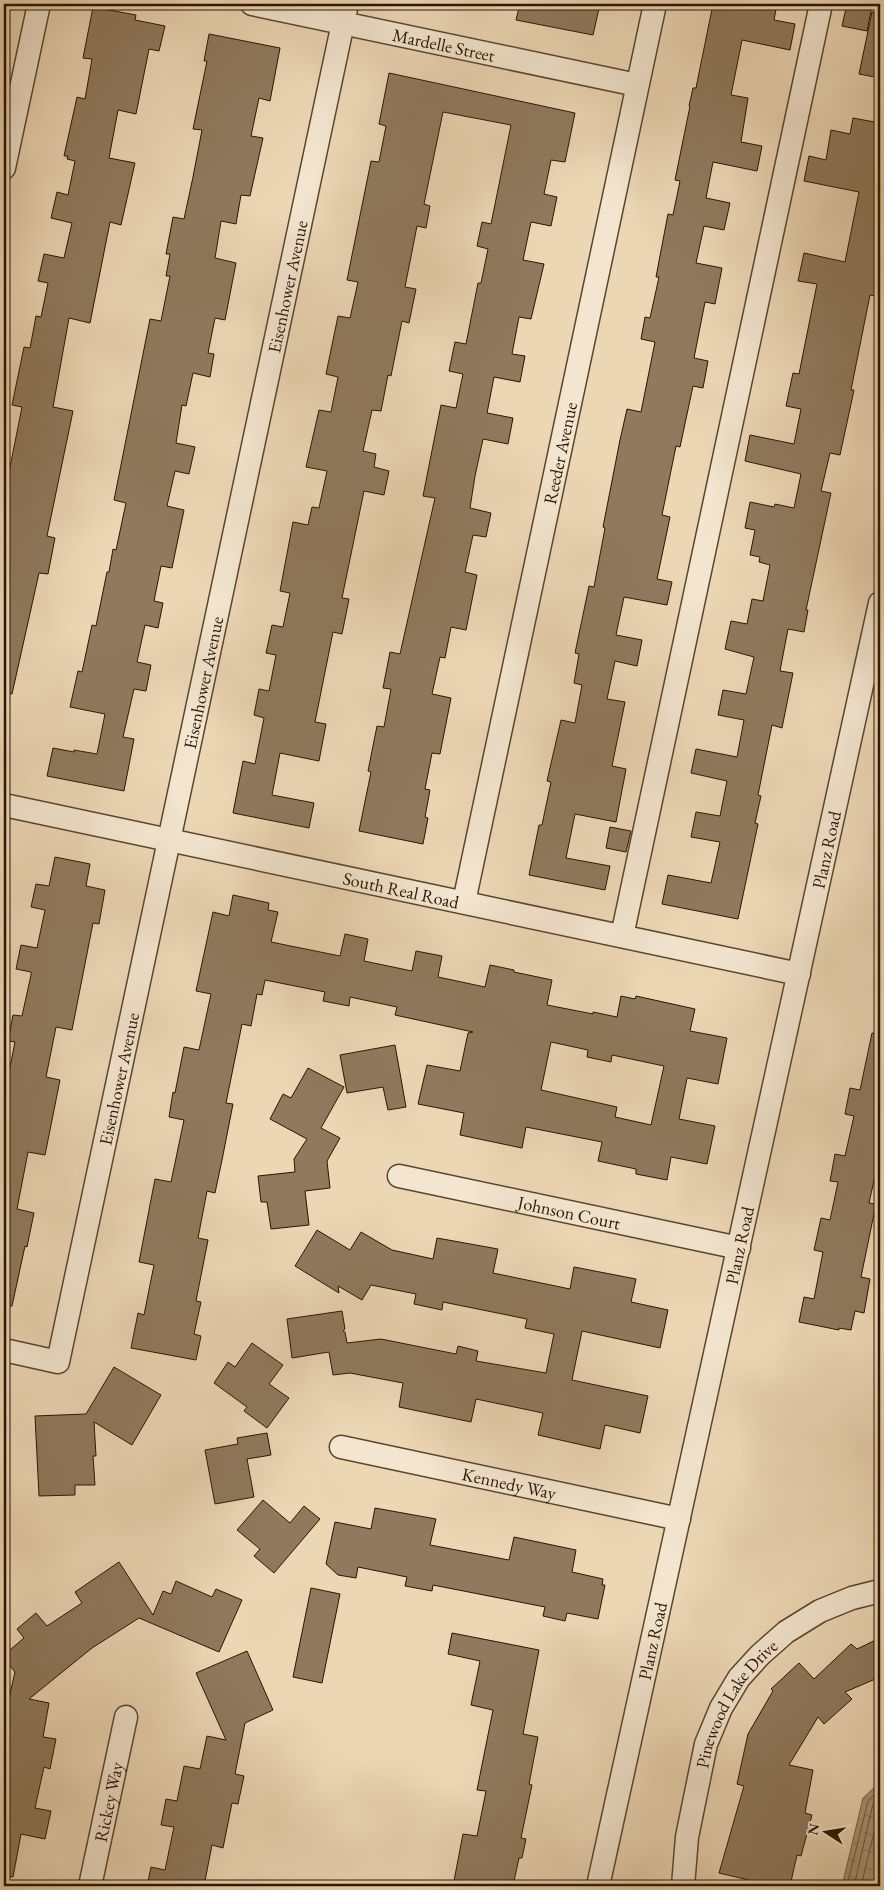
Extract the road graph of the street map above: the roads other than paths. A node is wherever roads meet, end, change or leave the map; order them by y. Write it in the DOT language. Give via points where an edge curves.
graph roads {
  1 [pos="39,4"];
  2 [pos="252,4"];
  3 [pos="654,4"];
  4 [pos="820,4"];
  5 [pos="345,13"];
  6 [pos="637,85"];
  7 [pos="4,168"];
  8 [pos="880,603"];
  9 [pos="4,804"];
  10 [pos="169,840"];
  11 [pos="464,902"];
  12 [pos="622,936"];
  13 [pos="799,974"];
  14 [pos="399,1176"];
  15 [pos="739,1248"];
  16 [pos="4,1350"];
  17 [pos="341,1447"];
  18 [pos="679,1519"];
  19 [pos="880,1591"];
  20 [pos="126,1717"];
  21 [pos="90,1886"];
  22 [pos="598,1886"];
  23 [pos="683,1886"];
  1 -- 7 [label="street"];
  2 -- 5 [label="street, Mardelle Street"];
  3 -- 6 [label="street, Reeder Avenue"];
  4 -- 12 [label="street"];
  5 -- 6 [label="street, Mardelle Street"];
  5 -- 10 [label="street, Eisenhower Avenue"];
  6 -- 11 [label="street, Reeder Avenue"];
  8 -- 13 [label="street, Planz Road"];
  9 -- 10 [label="street, South Real Road"];
  10 -- 11 [label="street, South Real Road"];
  10 -- 16 [label="street, Eisenhower Avenue" via="58,1362"];
  11 -- 12 [label="street, South Real Road"];
  12 -- 13 [label="street, South Real Road"];
  13 -- 15 [label="street, Planz Road"];
  14 -- 15 [label="street, Johnson Court"];
  15 -- 18 [label="street, Planz Road"];
  17 -- 18 [label="street, Kennedy Way"];
  18 -- 22 [label="street, Planz Road"];
  19 -- 23 [label="street, Pinewood Lake Drive" via="820,1611 786,1632 740,1678 721,1708 706,1744 687,1837"];
  20 -- 21 [label="street, Rickey Way"];
}
